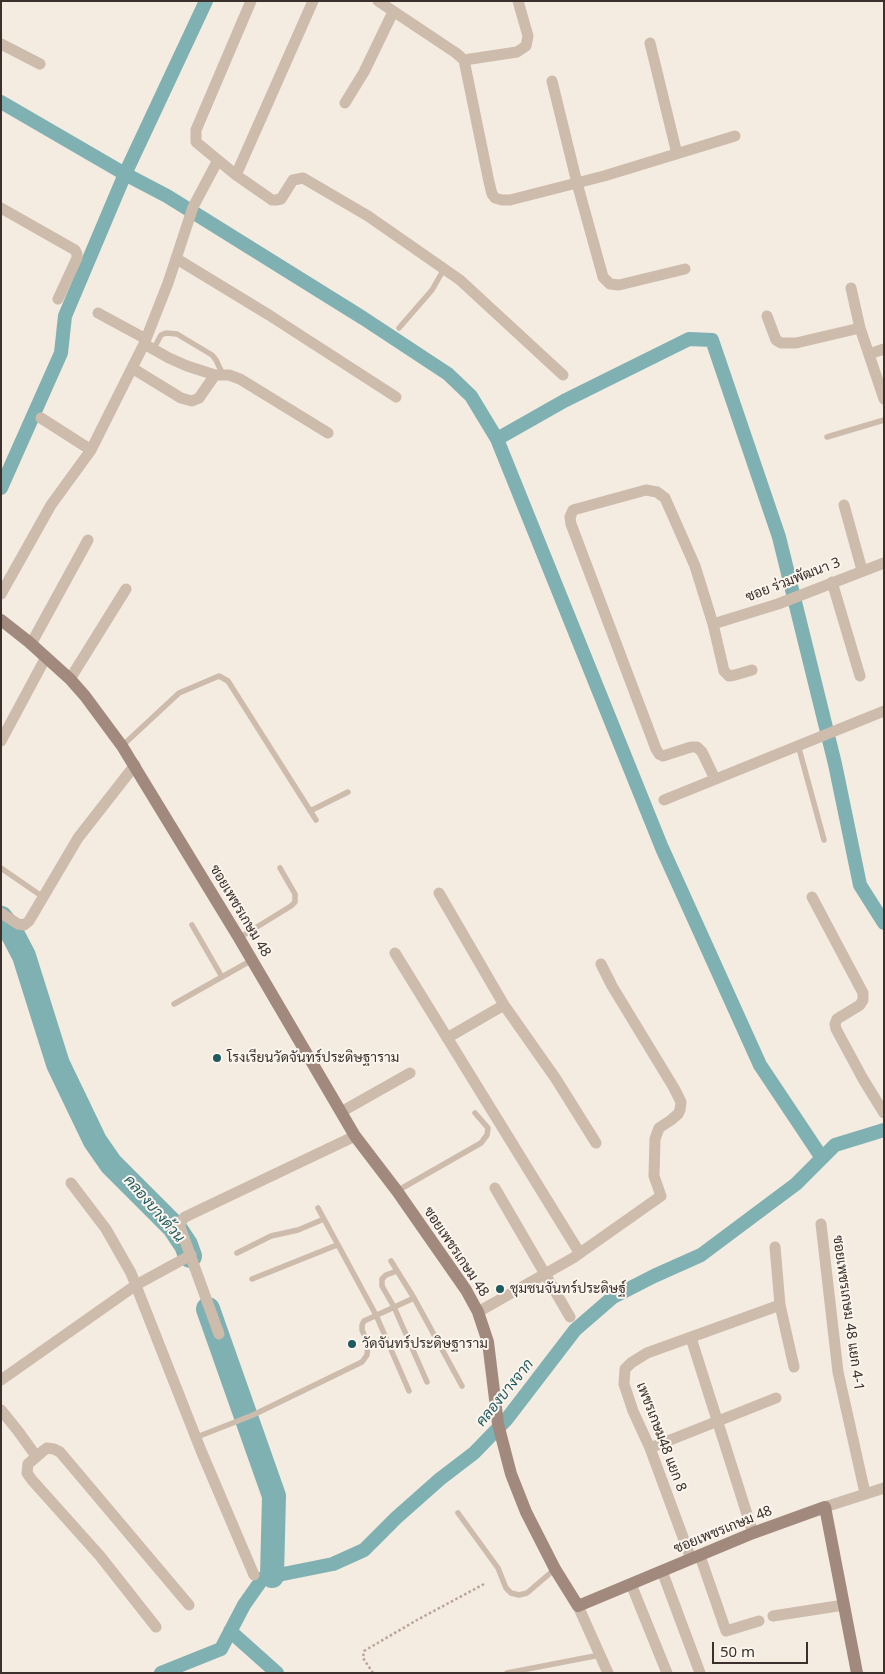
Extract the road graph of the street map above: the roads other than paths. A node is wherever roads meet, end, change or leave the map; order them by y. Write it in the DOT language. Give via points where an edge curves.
graph roads {
  1 [pos="251,1"];
  2 [pos="313,1"];
  3 [pos="378,1"];
  4 [pos="518,1"];
  5 [pos="391,7"];
  6 [pos="650,42"];
  7 [pos="1,44"];
  8 [pos="464,60"];
  9 [pos="40,64"];
  10 [pos="552,81"];
  11 [pos="345,103"];
  12 [pos="735,136"];
  13 [pos="677,154"];
  14 [pos="218,160"];
  15 [pos="236,175"];
  16 [pos="576,183"];
  17 [pos="1,208"];
  18 [pos="177,259"];
  19 [pos="444,269"];
  20 [pos="685,269"];
  21 [pos="851,288"];
  22 [pos="58,299"];
  23 [pos="98,314"];
  24 [pos="766,316"];
  25 [pos="399,328"];
  26 [pos="860,328"];
  27 [pos="148,344"];
  28 [pos="884,349"];
  29 [pos="869,354"];
  30 [pos="132,368"];
  31 [pos="219,375"];
  32 [pos="563,375"];
  33 [pos="396,397"];
  34 [pos="884,399"];
  35 [pos="41,418"];
  36 [pos="884,420"];
  37 [pos="328,433"];
  38 [pos="827,437"];
  39 [pos="91,450"];
  40 [pos="844,505"];
  41 [pos="88,540"];
  42 [pos="884,562"];
  43 [pos="862,570"];
  44 [pos="832,582"];
  45 [pos="126,589"];
  46 [pos="1,594"];
  47 [pos="1,620"];
  48 [pos="713,624"];
  49 [pos="32,644"];
  50 [pos="46,657"];
  51 [pos="752,670"];
  52 [pos="860,676"];
  53 [pos="70,680"];
  54 [pos="884,711"];
  55 [pos="1,741"];
  56 [pos="798,745"];
  57 [pos="122,746"];
  58 [pos="135,765"];
  59 [pos="716,779"];
  60 [pos="348,792"];
  61 [pos="664,800"];
  62 [pos="310,811"];
  63 [pos="316,820"];
  64 [pos="824,840"];
  65 [pos="1,868"];
  66 [pos="280,868"];
  67 [pos="439,893"];
  68 [pos="42,897"];
  69 [pos="812,898"];
  70 [pos="1,913"];
  71 [pos="192,925"];
  72 [pos="239,938"];
  73 [pos="395,953"];
  74 [pos="252,960"];
  75 [pos="601,964"];
  76 [pos="222,976"];
  77 [pos="174,1004"];
  78 [pos="504,1005"];
  79 [pos="447,1038"];
  80 [pos="410,1073"];
  81 [pos="341,1112"];
  82 [pos="475,1113"];
  83 [pos="884,1113"];
  84 [pos="355,1136"];
  85 [pos="596,1143"];
  86 [pos="71,1183"];
  87 [pos="495,1188"];
  88 [pos="397,1191"];
  89 [pos="318,1208"];
  90 [pos="324,1219"];
  91 [pos="821,1224"];
  92 [pos="337,1245"];
  93 [pos="775,1247"];
  94 [pos="579,1252"];
  95 [pos="237,1253"];
  96 [pos="188,1257"];
  97 [pos="390,1261"];
  98 [pos="396,1270"];
  99 [pos="545,1274"];
  100 [pos="252,1279"];
  101 [pos="136,1285"];
  102 [pos="414,1298"];
  103 [pos="780,1306"];
  104 [pos="394,1308"];
  105 [pos="478,1312"];
  106 [pos="376,1316"];
  107 [pos="570,1317"];
  108 [pos="219,1334"];
  109 [pos="691,1338"];
  110 [pos="794,1368"];
  111 [pos="1,1380"];
  112 [pos="427,1382"];
  113 [pos="462,1386"];
  114 [pos="409,1391"];
  115 [pos="776,1398"];
  116 [pos="1,1410"];
  117 [pos="718,1422"];
  118 [pos="197,1437"];
  119 [pos="650,1448"];
  120 [pos="36,1456"];
  121 [pos="884,1488"];
  122 [pos="865,1493"];
  123 [pos="825,1507"];
  124 [pos="458,1513"];
  125 [pos="753,1533"];
  126 [pos="695,1557"];
  127 [pos="555,1569"];
  128 [pos="662,1571"];
  129 [pos="254,1575"];
  130 [pos="631,1584"];
  131 [pos="188,1605"];
  132 [pos="844,1605"];
  133 [pos="578,1606"];
  134 [pos="773,1616"];
  135 [pos="760,1621"];
  136 [pos="156,1627"];
  137 [pos="600,1655"];
  138 [pos="506,1673"];
  139 [pos="608,1673"];
  140 [pos="667,1673"];
  141 [pos="700,1673"];
  142 [pos="857,1673"];
  1 -- 14 [label="street" via="196,130 196,142"];
  2 -- 15 [label="street"];
  3 -- 5 [label="street"];
  4 -- 8 [label="street" via="528,36 526,46 517,52"];
  5 -- 8 [label="street"];
  5 -- 11 [label="street" via="364,72"];
  6 -- 13 [label="street"];
  7 -- 9 [label="street"];
  8 -- 16 [label="street" via="492,194 496,198 510,200"];
  10 -- 16 [label="street"];
  12 -- 13 [label="street"];
  13 -- 16 [label="street"];
  14 -- 15 [label="street"];
  14 -- 18 [label="street" via="193,207"];
  15 -- 19 [label="street" via="260,193 276,200 281,199 293,180 303,178 368,216"];
  16 -- 20 [label="street" via="603,277 610,284 619,286"];
  17 -- 22 [label="street" via="78,254"];
  18 -- 27 [label="street"];
  18 -- 33 [label="street"];
  19 -- 25 [label="lane" via="432,290"];
  19 -- 32 [label="street" via="486,303"];
  21 -- 26 [label="street"];
  23 -- 27 [label="street"];
  24 -- 26 [label="street" via="776,340 781,343 796,343"];
  26 -- 29 [label="street"];
  27 -- 30 [label="street"];
  27 -- 31 [label="street" via="169,358"];
  27 -- 31 [label="lane" via="166,333 177,334 212,354"];
  28 -- 29 [label="street"];
  29 -- 34 [label="street"];
  30 -- 31 [label="street" via="181,398 192,401 199,398"];
  30 -- 39 [label="street"];
  31 -- 37 [label="street" via="240,379"];
  35 -- 39 [label="street"];
  36 -- 38 [label="lane"];
  39 -- 46 [label="street" via="51,505"];
  40 -- 43 [label="street"];
  41 -- 49 [label="street"];
  42 -- 43 [label="street, ซอย ร่วมพัฒนา 3"];
  43 -- 44 [label="street, ซอย ร่วมพัฒนา 3"];
  44 -- 48 [label="street, ซอย ร่วมพัฒนา 3"];
  44 -- 52 [label="street"];
  45 -- 53 [label="street"];
  47 -- 49 [label="street, ซอยเพชรเกษม 48"];
  48 -- 51 [label="street" via="724,671 735,676"];
  48 -- 59 [label="street" via="695,566 666,498 646,490 574,510 571,524 656,749 663,756 697,747"];
  49 -- 50 [label="street, ซอยเพชรเกษม 48"];
  50 -- 53 [label="street, ซอยเพชรเกษม 48"];
  50 -- 55 [label="street"];
  53 -- 57 [label="street, ซอยเพชรเกษม 48"];
  54 -- 56 [label="street"];
  56 -- 59 [label="street"];
  56 -- 64 [label="lane"];
  57 -- 58 [label="street, ซอยเพชรเกษม 48"];
  57 -- 62 [label="lane" via="179,693 219,676 228,682"];
  58 -- 68 [label="street" via="78,838"];
  58 -- 72 [label="street, ซอยเพชรเกษม 48"];
  59 -- 61 [label="street"];
  60 -- 62 [label="lane"];
  62 -- 63 [label="lane"];
  65 -- 68 [label="lane"];
  66 -- 72 [label="lane" via="295,894 295,902"];
  67 -- 78 [label="street"];
  68 -- 70 [label="street" via="24,925"];
  69 -- 83 [label="street" via="863,993 860,1005 837,1020 836,1029"];
  71 -- 76 [label="lane"];
  72 -- 74 [label="street, ซอยเพชรเกษม 48"];
  73 -- 79 [label="street"];
  74 -- 76 [label="lane"];
  74 -- 81 [label="street, ซอยเพชรเกษม 48"];
  75 -- 94 [label="street" via="674,1088 680,1110 656,1134 654,1176 661,1196"];
  76 -- 77 [label="lane"];
  78 -- 79 [label="street"];
  78 -- 85 [label="street"];
  79 -- 94 [label="street"];
  80 -- 81 [label="street"];
  81 -- 84 [label="street, ซอยเพชรเกษม 48"];
  82 -- 88 [label="lane" via="488,1128 481,1144"];
  84 -- 88 [label="street, ซอยเพชรเกษม 48"];
  84 -- 96 [label="street" via="185,1217 180,1227"];
  86 -- 101 [label="street" via="106,1229"];
  87 -- 99 [label="street"];
  88 -- 105 [label="street, ซอยเพชรเกษม 48"];
  89 -- 90 [label="lane"];
  90 -- 92 [label="lane"];
  90 -- 95 [label="lane" via="298,1230 271,1236"];
  91 -- 122 [label="street, ซอยเพชรเกษม 48 แยก 4-1" via="838,1372"];
  92 -- 100 [label="lane"];
  92 -- 106 [label="lane"];
  93 -- 103 [label="street"];
  94 -- 99 [label="street"];
  96 -- 101 [label="street"];
  96 -- 108 [label="street"];
  97 -- 98 [label="lane"];
  98 -- 102 [label="lane"];
  98 -- 104 [label="lane" via="382,1279 382,1286"];
  99 -- 105 [label="street"];
  99 -- 107 [label="street"];
  101 -- 111 [label="street"];
  101 -- 118 [label="street"];
  102 -- 104 [label="lane"];
  102 -- 113 [label="lane"];
  103 -- 109 [label="street, เพชรเกษม48 แยก 8"];
  103 -- 110 [label="street"];
  104 -- 106 [label="lane"];
  104 -- 112 [label="lane"];
  105 -- 127 [label="street, ซอยเพชรเกษม 48" via="488,1342 498,1424 511,1474"];
  106 -- 114 [label="lane"];
  106 -- 118 [label="lane" via="362,1325 368,1344 367,1355 362,1362 253,1415"];
  109 -- 117 [label="street"];
  109 -- 119 [label="street, เพชรเกษม48 แยก 8" via="647,1353 625,1369 624,1384"];
  115 -- 117 [label="street"];
  116 -- 120 [label="street"];
  117 -- 119 [label="street"];
  117 -- 125 [label="street"];
  118 -- 129 [label="street"];
  119 -- 126 [label="street, เพชรเกษม48 แยก 8"];
  120 -- 131 [label="street" via="48,1448 60,1452"];
  120 -- 136 [label="street" via="26,1469 32,1480 100,1556"];
  121 -- 122 [label="street"];
  122 -- 123 [label="street"];
  123 -- 125 [label="street, ซอยเพชรเกษม 48"];
  123 -- 132 [label="street"];
  124 -- 127 [label="lane" via="498,1568 510,1593 527,1594"];
  125 -- 126 [label="street, ซอยเพชรเกษม 48"];
  126 -- 128 [label="street, ซอยเพชรเกษม 48"];
  126 -- 135 [label="street, เพชรเกษม48 แยก 8" via="726,1631"];
  127 -- 133 [label="street, ซอยเพชรเกษม 48"];
  128 -- 130 [label="street, ซอยเพชรเกษม 48"];
  128 -- 141 [label="street"];
  130 -- 133 [label="street, ซอยเพชรเกษม 48"];
  130 -- 140 [label="street"];
  132 -- 134 [label="street"];
  132 -- 142 [label="street"];
  133 -- 137 [label="street"];
  137 -- 138 [label="lane"];
  137 -- 139 [label="street"];
}
